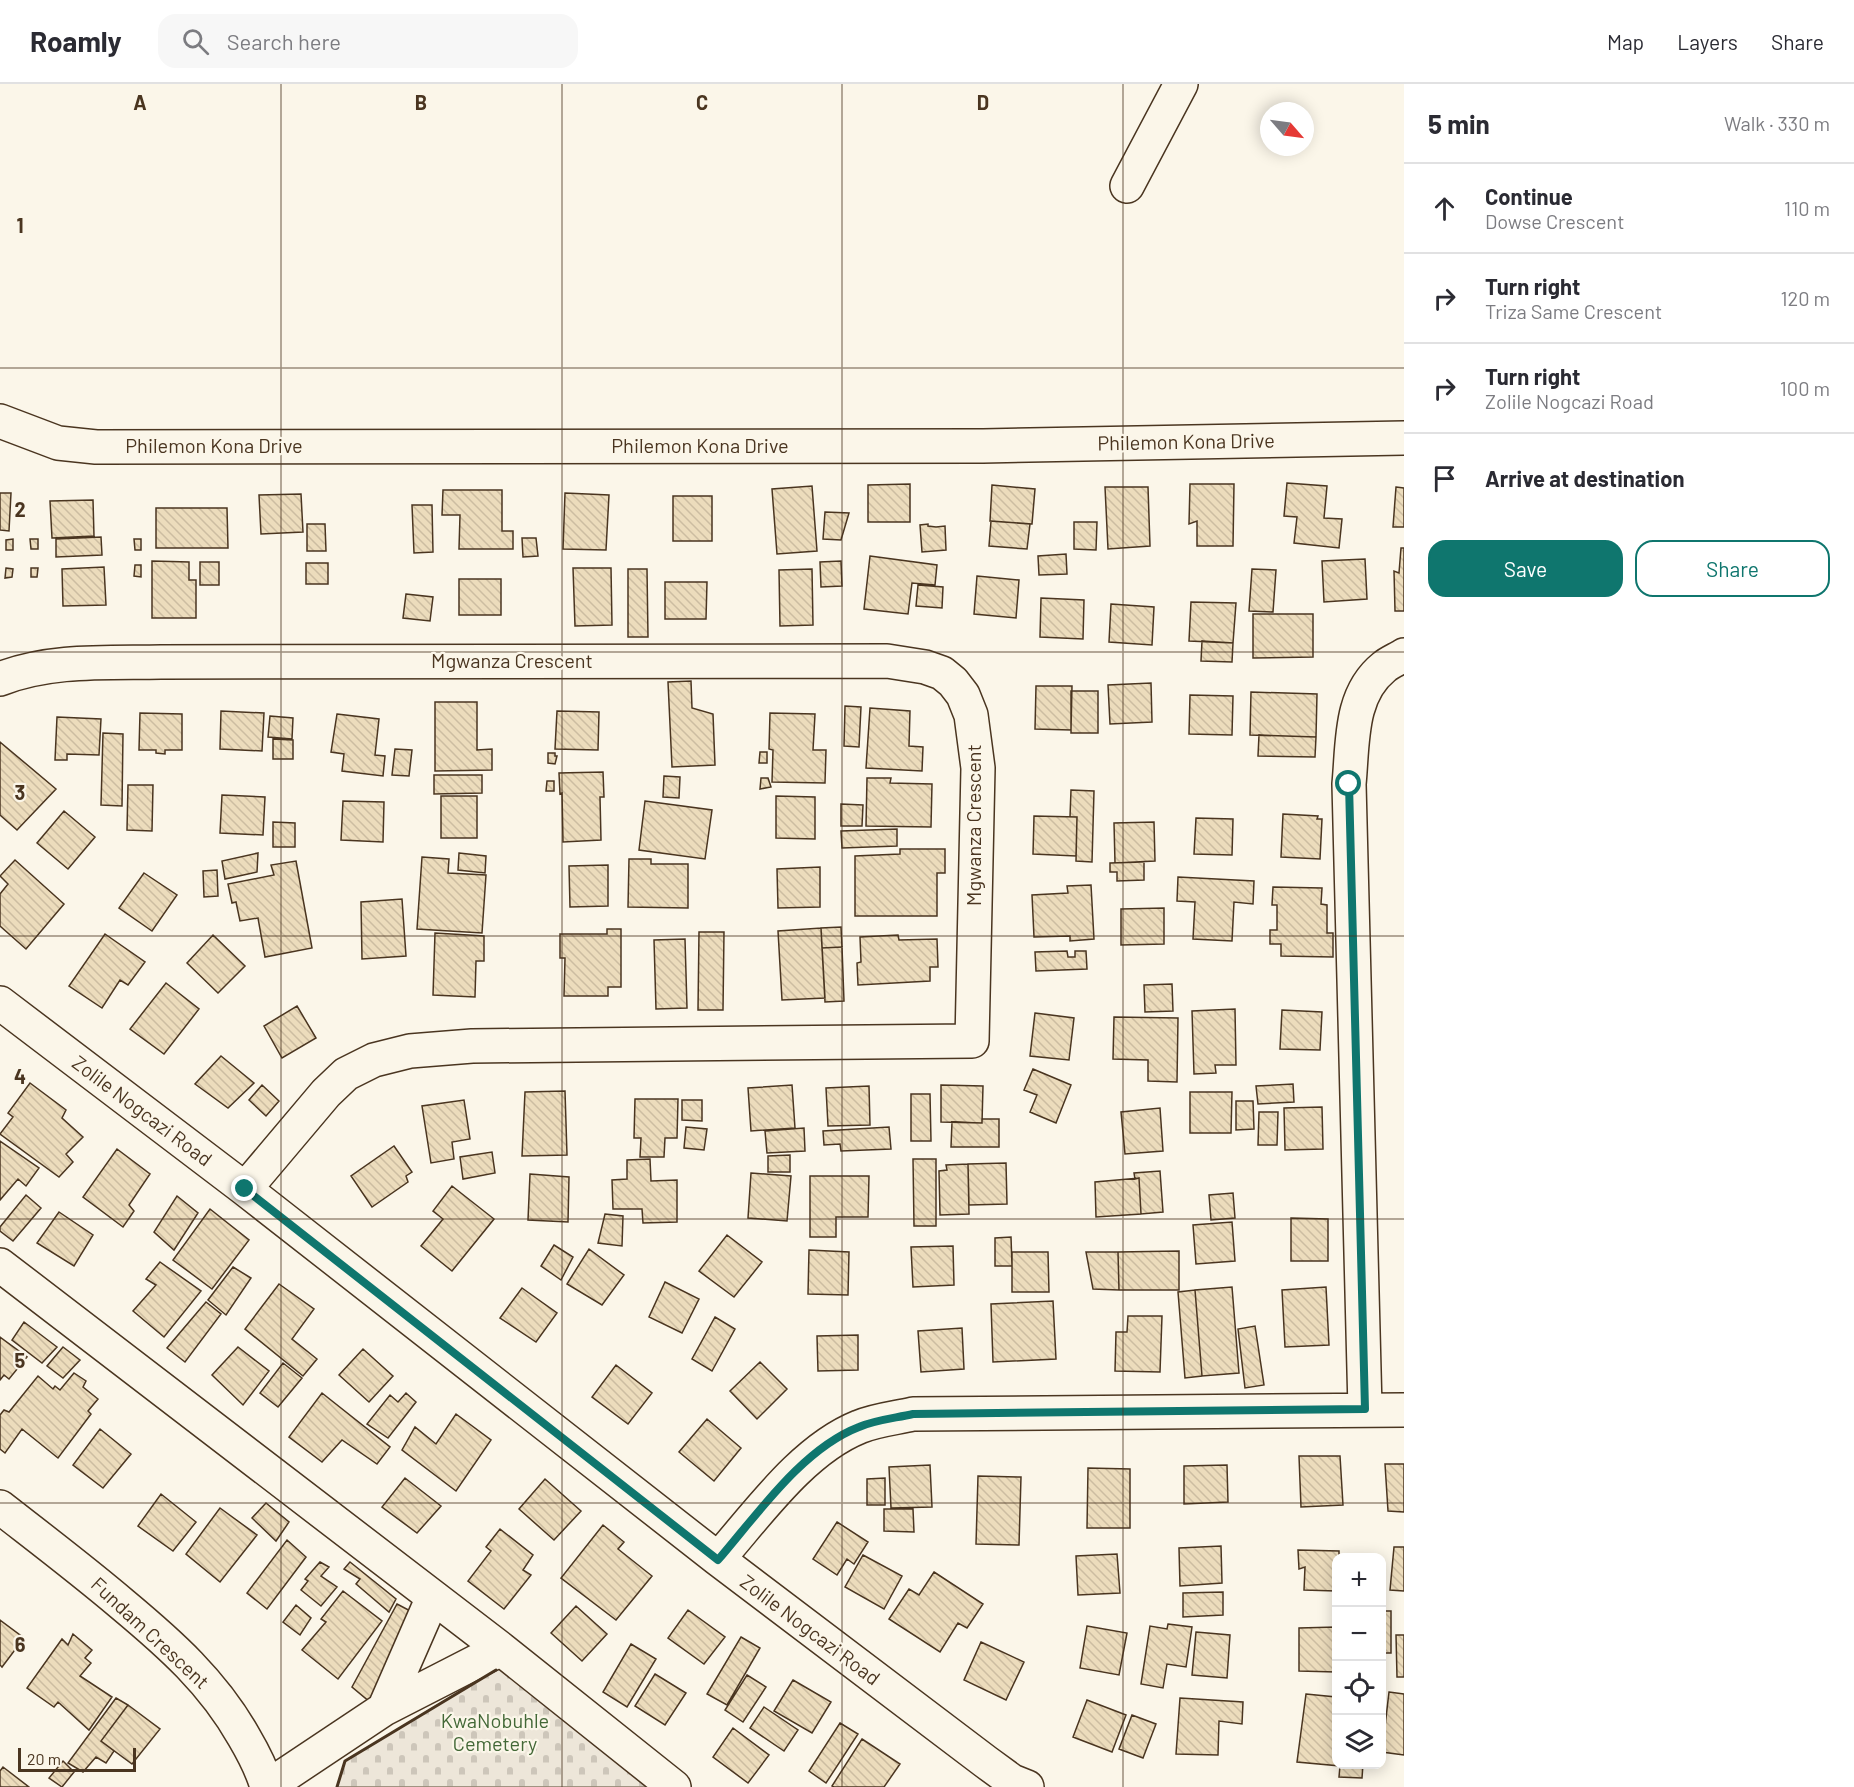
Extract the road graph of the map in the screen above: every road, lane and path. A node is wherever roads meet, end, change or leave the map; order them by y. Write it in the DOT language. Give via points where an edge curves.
graph roads {
  1 [pos="1181,84"];
  2 [pos="1127,186"];
  3 [pos="0,421"];
  4 [pos="1404,438"];
  5 [pos="1404,655"];
  6 [pos="0,679"];
  7 [pos="0,1004"];
  8 [pos="245,1189"];
  9 [pos="0,1265"];
  10 [pos="1365,1409"];
  11 [pos="1404,1410"];
  12 [pos="0,1507"];
  13 [pos="718,1560"];
  14 [pos="433,1597"];
  15 [pos="501,1649"];
  16 [pos="384,1709"];
  17 [pos="267,1787"];
  18 [pos="674,1787"];
  19 [pos="1027,1787"];
  1 -- 2 [label="street"];
  3 -- 4 [label="street, Philemon Kona Drive" via="58,443 96,447 983,446"];
  5 -- 10 [label="street" via="1384,667 1363,695 1355,714 1349,784"];
  6 -- 8 [label="street, Mgwanza Crescent" via="15,672 71,664 161,662 887,661 942,673 963,695 971,715 978,768 972,1041 472,1046 410,1051 374,1060 346,1074"];
  7 -- 8 [label="street, Zolile Nogcazi Road"];
  8 -- 13 [label="street, Zolile Nogcazi Road"];
  9 -- 14 [label="street"];
  10 -- 11 [label="street"];
  10 -- 13 [label="street" via="913,1414 859,1426 801,1465"];
  12 -- 17 [label="street, Fundam Crescent" via="156,1632 201,1676 229,1710 263,1771"];
  13 -- 19 [label="street, Zolile Nogcazi Road" via="986,1762"];
  14 -- 15 [label="street"];
  14 -- 16 [label="street"];
  15 -- 16 [label="street, Fundam Crescent"];
  15 -- 18 [label="street"];
  16 -- 17 [label="street, Fundam Crescent"];
}
